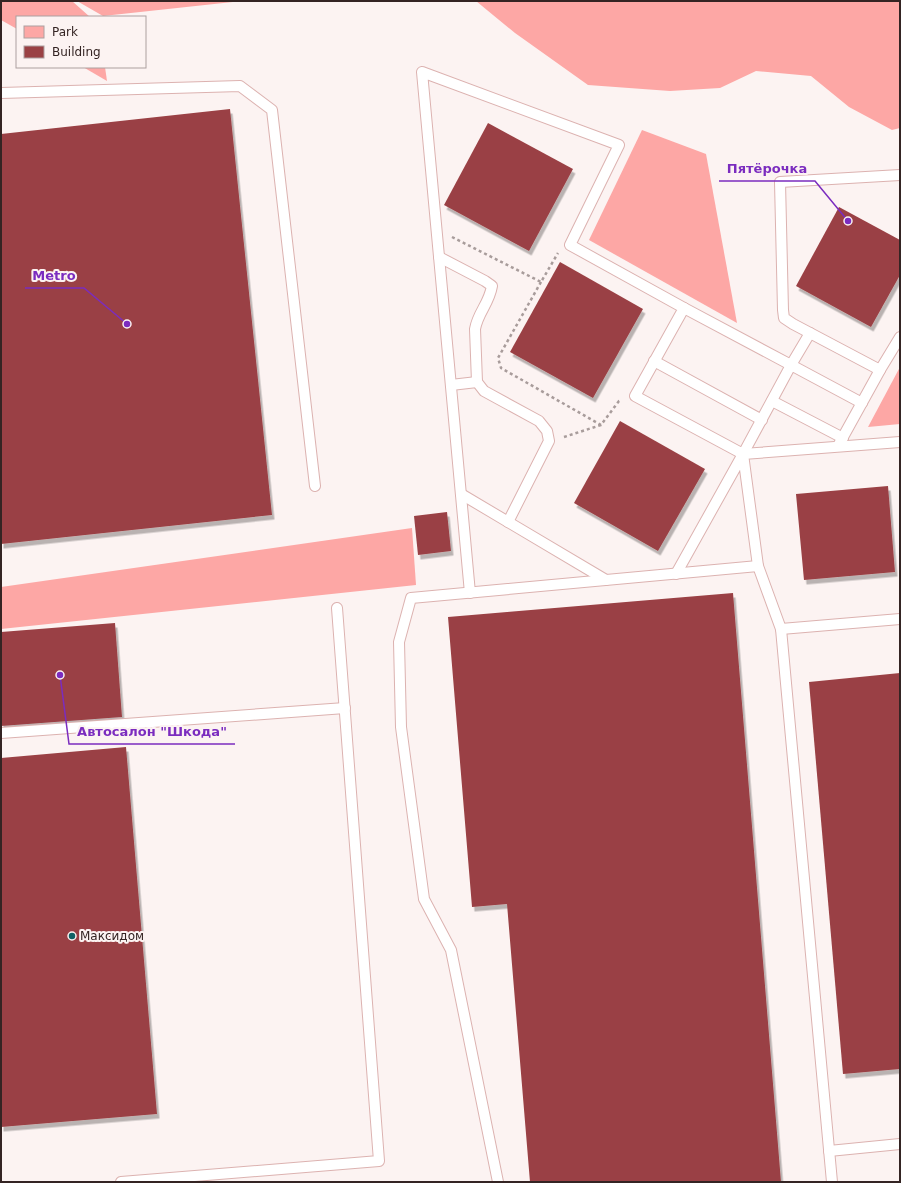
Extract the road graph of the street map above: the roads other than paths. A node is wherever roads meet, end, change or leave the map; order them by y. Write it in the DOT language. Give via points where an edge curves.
graph roads {
  1 [pos="1,93"];
  2 [pos="900,175"];
  3 [pos="439,258"];
  4 [pos="684,308"];
  5 [pos="810,333"];
  6 [pos="900,337"];
  7 [pos="654,361"];
  8 [pos="791,365"];
  9 [pos="880,370"];
  10 [pos="477,382"];
  11 [pos="451,386"];
  12 [pos="772,401"];
  13 [pos="862,403"];
  14 [pos="762,420"];
  15 [pos="841,442"];
  16 [pos="900,442"];
  17 [pos="743,454"];
  18 [pos="315,486"];
  19 [pos="461,494"];
  20 [pos="508,522"];
  21 [pos="758,566"];
  22 [pos="676,574"];
  23 [pos="606,580"];
  24 [pos="470,593"];
  25 [pos="337,608"];
  26 [pos="900,619"];
  27 [pos="782,629"];
  28 [pos="345,708"];
  29 [pos="1,733"];
  30 [pos="900,1144"];
  31 [pos="829,1150"];
  32 [pos="121,1182"];
  33 [pos="498,1182"];
  34 [pos="832,1182"];
  1 -- 18 [label="lane" via="240,86 272,110"];
  2 -- 5 [label="lane" via="780,182 784,318"];
  3 -- 4 [label="lane" via="422,72 620,145 570,245"];
  3 -- 10 [label="lane" via="492,286 490,297 477,320 475,329"];
  3 -- 11 [label="lane"];
  4 -- 7 [label="lane"];
  4 -- 8 [label="lane"];
  5 -- 8 [label="lane"];
  5 -- 9 [label="lane"];
  6 -- 9 [label="lane"];
  7 -- 14 [label="lane"];
  7 -- 17 [label="lane" via="635,396"];
  8 -- 12 [label="lane"];
  8 -- 13 [label="lane"];
  9 -- 13 [label="lane"];
  10 -- 11 [label="lane"];
  10 -- 20 [label="lane" via="484,391 539,421 547,431 549,442"];
  11 -- 19 [label="lane"];
  12 -- 14 [label="lane"];
  12 -- 15 [label="lane"];
  13 -- 15 [label="lane"];
  14 -- 17 [label="lane"];
  15 -- 16 [label="lane"];
  15 -- 17 [label="lane"];
  17 -- 21 [label="lane"];
  17 -- 22 [label="lane"];
  19 -- 20 [label="lane"];
  19 -- 24 [label="lane"];
  20 -- 23 [label="lane"];
  21 -- 22 [label="lane"];
  21 -- 27 [label="lane"];
  22 -- 23 [label="lane"];
  23 -- 24 [label="lane"];
  24 -- 33 [label="lane" via="411,598 399,642 401,728 424,899 451,950"];
  25 -- 28 [label="lane"];
  26 -- 27 [label="lane"];
  27 -- 31 [label="lane"];
  28 -- 29 [label="lane"];
  28 -- 32 [label="lane" via="379,1161"];
  30 -- 31 [label="lane"];
  31 -- 34 [label="lane"];
}
